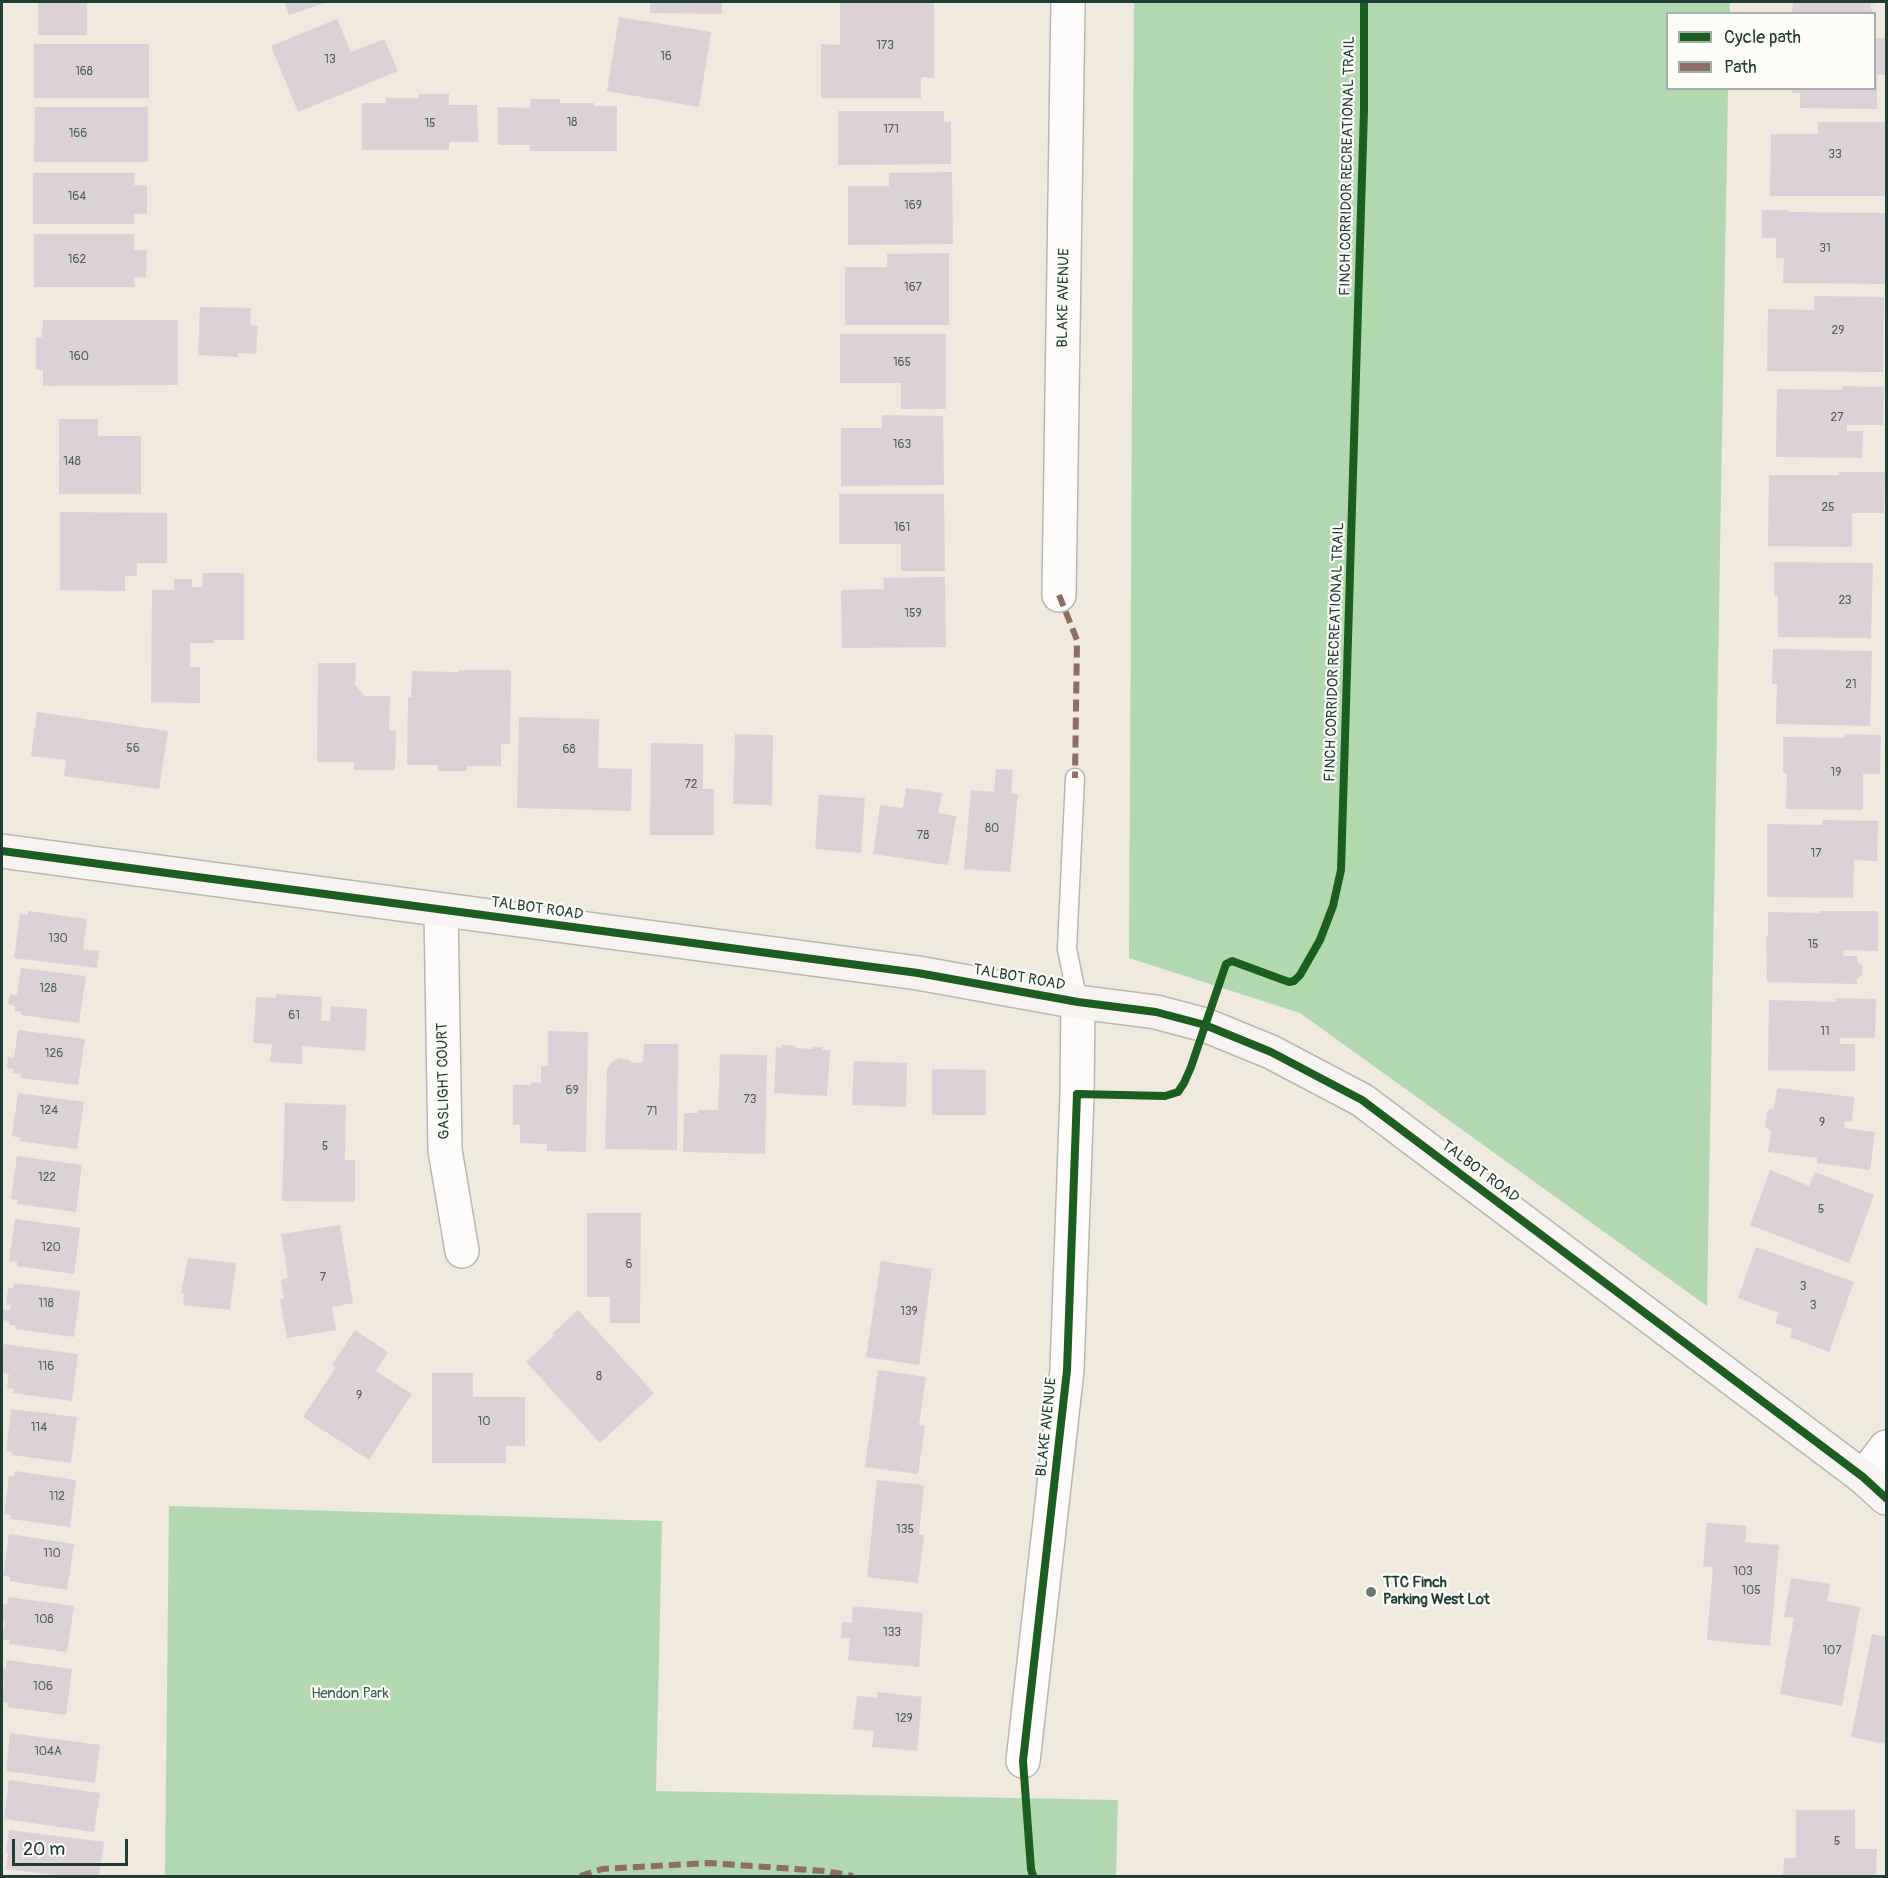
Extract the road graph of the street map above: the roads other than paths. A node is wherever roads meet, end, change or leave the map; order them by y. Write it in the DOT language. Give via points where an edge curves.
graph roads {
  1 [pos="1068,2"];
  2 [pos="1059,595"];
  3 [pos="1074,778"];
  4 [pos="2,851"];
  5 [pos="441,910"];
  6 [pos="1078,1002"];
  7 [pos="462,1251"];
  8 [pos="1887,1447"];
  9 [pos="1875,1487"];
  10 [pos="1023,1761"];
  1 -- 2 [label="street, BLAKE AVENUE"];
  3 -- 6 [label="lane" via="1067,949"];
  4 -- 5 [label="street, TALBOT ROAD"];
  5 -- 6 [label="street, TALBOT ROAD" via="918,973"];
  5 -- 7 [label="street, GASLIGHT COURT" via="445,1150"];
  6 -- 9 [label="street, TALBOT ROAD" via="1156,1012 1205,1025 1271,1052 1362,1100"];
  6 -- 10 [label="street, BLAKE AVENUE" via="1066,1370"];
  8 -- 9 [label="street"];
}
